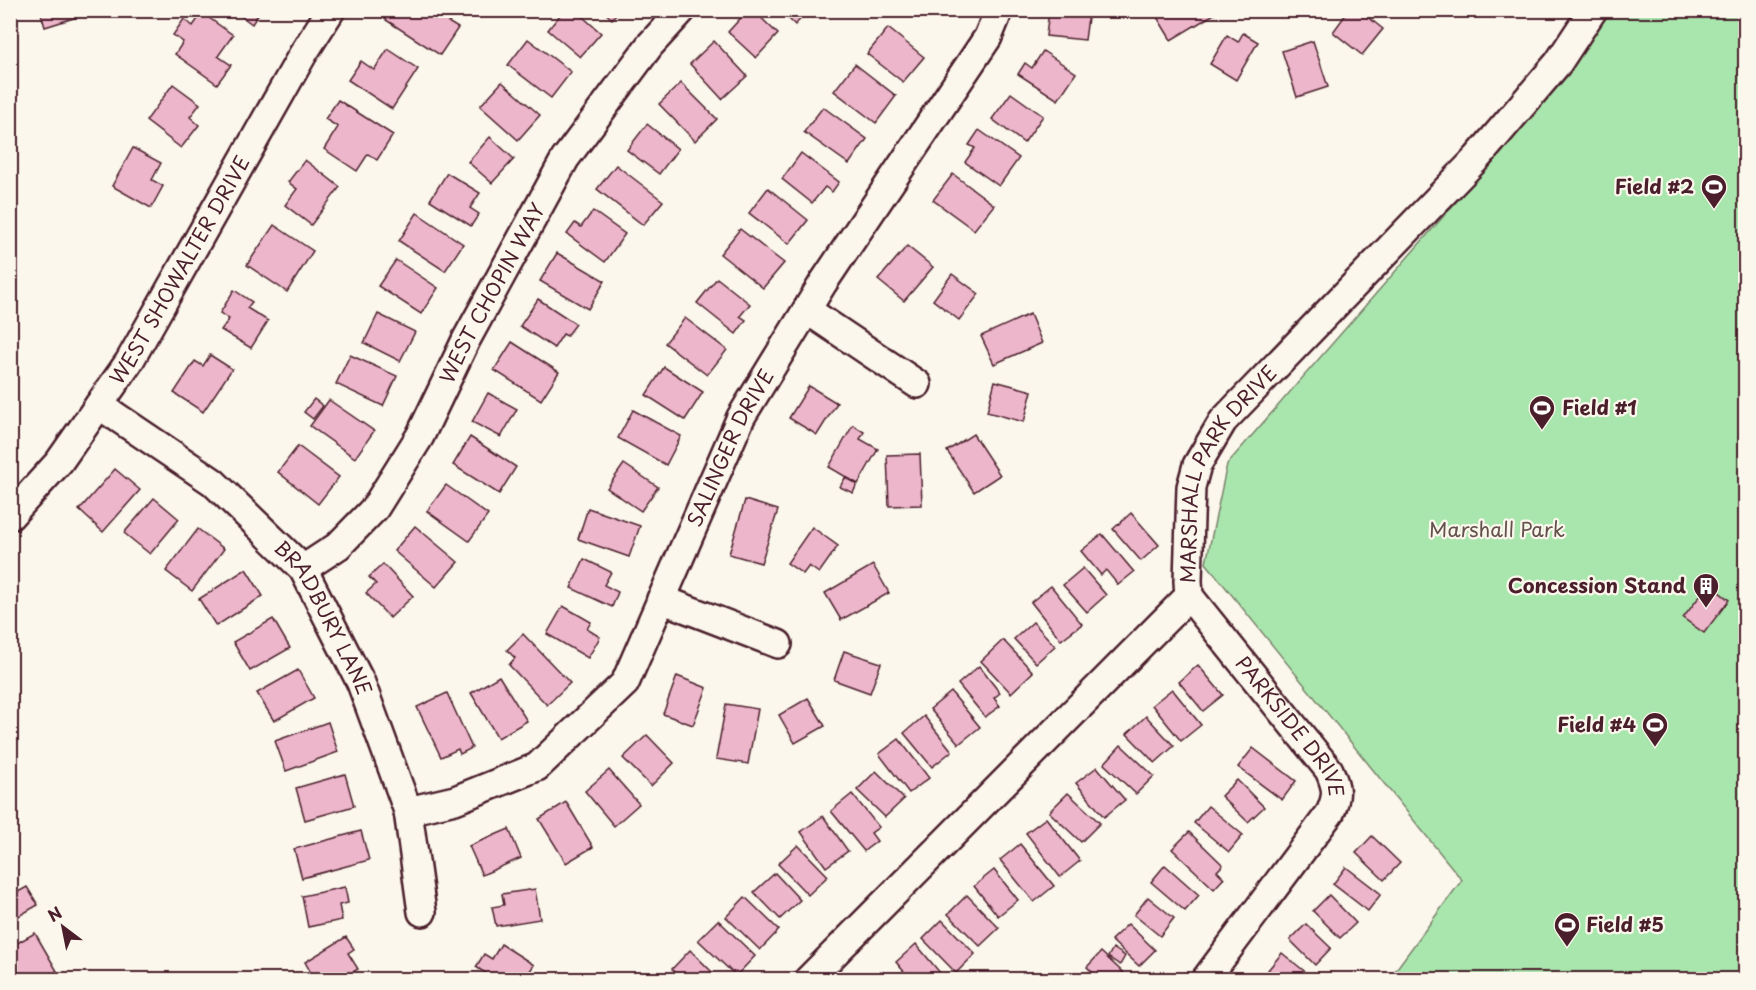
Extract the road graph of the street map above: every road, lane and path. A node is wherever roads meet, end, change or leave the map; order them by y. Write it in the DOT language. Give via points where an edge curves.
graph roads {
  1 [pos="331,10"];
  2 [pos="682,10"];
  3 [pos="999,10"];
  4 [pos="1593,10"];
  5 [pos="807,310"];
  6 [pos="917,384"];
  7 [pos="99,405"];
  8 [pos="10,516"];
  9 [pos="303,570"];
  10 [pos="1190,596"];
  11 [pos="661,599"];
  12 [pos="778,644"];
  13 [pos="408,811"];
  14 [pos="422,912"];
  15 [pos="808,980"];
  16 [pos="1205,980"];
  1 -- 7 [label="street, WEST SHOWALTER DRIVE" via="129,362"];
  2 -- 9 [label="street, WEST CHOPIN WAY" via="650,45 565,159 466,340 420,436 375,508 338,546"];
  3 -- 5 [label="street, SALINGER DRIVE" via="988,37"];
  4 -- 10 [label="street, MARSHALL PARK DRIVE" via="1558,63 1477,158 1223,421 1197,465 1191,487"];
  5 -- 6 [label="street"];
  5 -- 11 [label="street, SALINGER DRIVE" via="741,417"];
  7 -- 8 [label="street, WEST SHOWALTER DRIVE" via="59,462"];
  7 -- 9 [label="street, BRADBURY LANE" via="213,482"];
  9 -- 13 [label="street, BRADBURY LANE" via="361,682"];
  10 -- 15 [label="street, MARSHALL PARK DRIVE"];
  10 -- 16 [label="street, PARKSIDE DRIVE" via="1329,770 1337,798 1330,813"];
  11 -- 12 [label="street"];
  11 -- 13 [label="street, SALINGER DRIVE" via="625,683 537,767 455,800"];
  13 -- 14 [label="street, BRADBURY LANE"];
}
